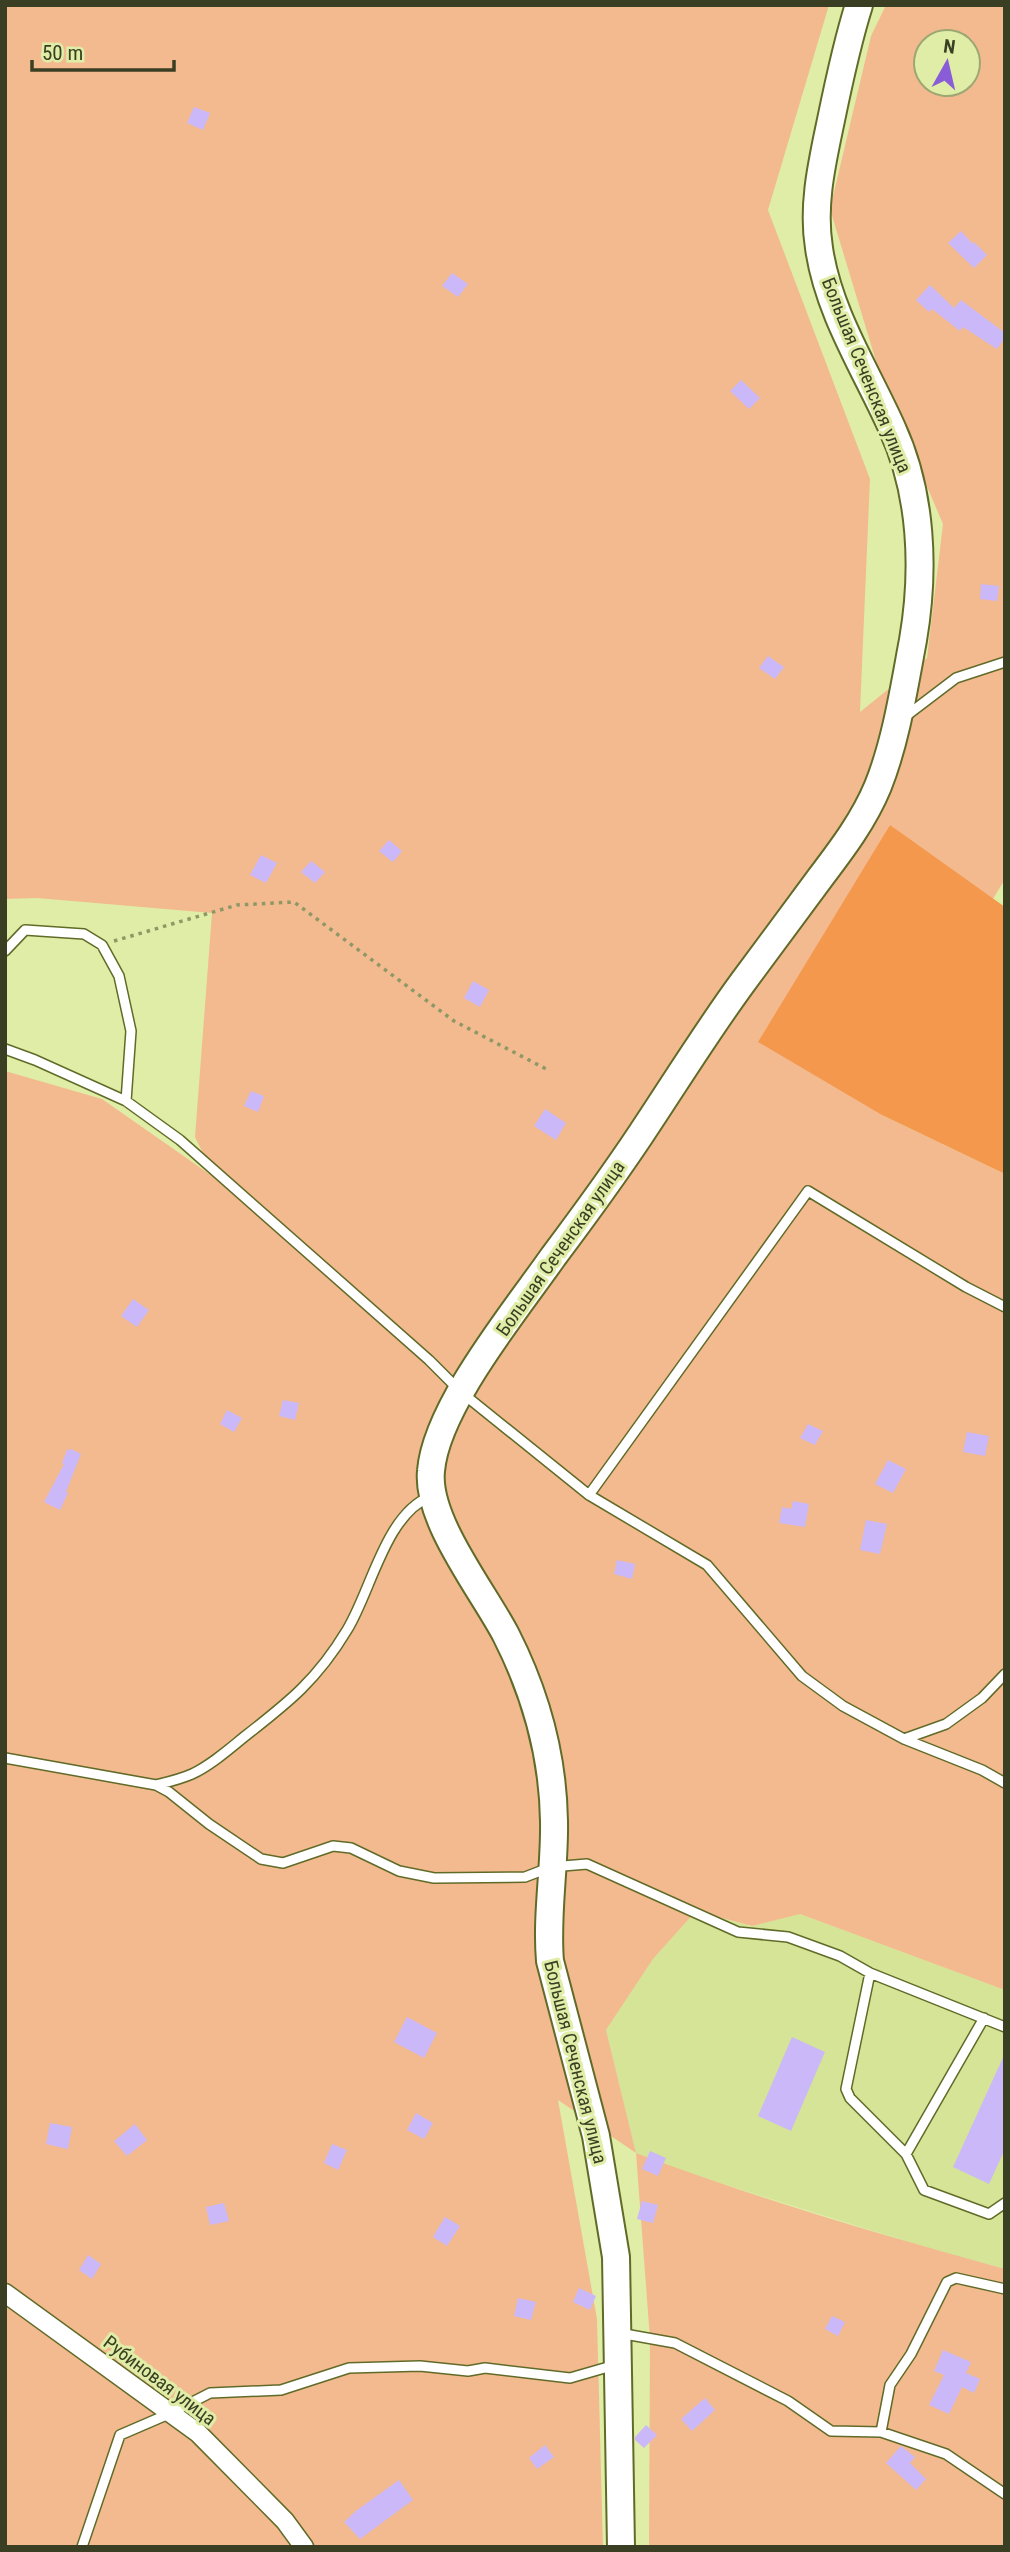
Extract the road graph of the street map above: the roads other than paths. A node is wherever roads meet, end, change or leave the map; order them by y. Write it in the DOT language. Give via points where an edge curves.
graph roads {
  1 [pos="859,5"];
  2 [pos="1005,662"];
  3 [pos="896,723"];
  4 [pos="5,951"];
  5 [pos="5,1049"];
  6 [pos="126,1101"];
  7 [pos="1005,1307"];
  8 [pos="461,1392"];
  9 [pos="589,1495"];
  10 [pos="430,1496"];
  11 [pos="1005,1674"];
  12 [pos="904,1739"];
  13 [pos="5,1758"];
  14 [pos="1005,1783"];
  15 [pos="156,1785"];
  16 [pos="551,1867"];
  17 [pos="870,1973"];
  18 [pos="984,2018"];
  19 [pos="1005,2027"];
  20 [pos="906,2154"];
  21 [pos="1005,2203"];
  22 [pos="1005,2289"];
  23 [pos="5,2292"];
  24 [pos="617,2333"];
  25 [pos="617,2365"];
  26 [pos="171,2413"];
  27 [pos="881,2432"];
  28 [pos="1005,2494"];
  29 [pos="82,2547"];
  30 [pos="304,2547"];
  31 [pos="621,2547"];
  1 -- 3 [label="street, Большая Сеченская улица" via="846,47 815,212 819,254 832,295 895,434 915,511 920,554 918,605"];
  2 -- 3 [label="lane" via="956,678"];
  3 -- 8 [label="street, Большая Сеченская улица" via="887,762 859,824 738,988"];
  4 -- 6 [label="lane" via="25,930 84,934 102,945 119,976 131,1031"];
  5 -- 6 [label="lane"];
  6 -- 8 [label="lane" via="180,1140"];
  7 -- 9 [label="lane" via="808,1191"];
  8 -- 9 [label="lane"];
  8 -- 10 [label="street, Большая Сеченская улица" via="436,1445"];
  9 -- 12 [label="lane" via="707,1565 802,1676 843,1706"];
  10 -- 15 [label="lane" via="416,1503 393,1532 349,1628 323,1668 296,1696 220,1756 191,1774"];
  10 -- 16 [label="street, Большая Сеченская улица" via="532,1691 552,1779"];
  11 -- 12 [label="lane" via="946,1724"];
  12 -- 14 [label="lane"];
  13 -- 15 [label="lane"];
  15 -- 16 [label="lane" via="261,1859 283,1863 332,1846 351,1848 399,1871 434,1878 525,1877"];
  16 -- 17 [label="lane" via="587,1864 738,1932 788,1937 840,1956"];
  16 -- 24 [label="street, Большая Сеченская улица" via="550,1961 593,2124 609,2210 616,2257"];
  17 -- 18 [label="lane"];
  17 -- 20 [label="lane" via="846,2089"];
  18 -- 19 [label="lane"];
  18 -- 20 [label="lane"];
  20 -- 21 [label="lane" via="924,2190 989,2214"];
  22 -- 27 [label="lane" via="956,2278 947,2282 890,2385"];
  23 -- 26 [label="street, Рубиновая улица"];
  24 -- 25 [label="street, Большая Сеченская улица"];
  24 -- 27 [label="lane" via="675,2343 788,2401 831,2431"];
  25 -- 26 [label="lane" via="570,2378 485,2368 349,2368 281,2390 210,2393"];
  25 -- 31 [label="street, Большая Сеченская улица"];
  26 -- 29 [label="lane" via="120,2435"];
  26 -- 30 [label="street, Рубиновая улица" via="198,2433 285,2521"];
  27 -- 28 [label="lane" via="946,2454"];
}
